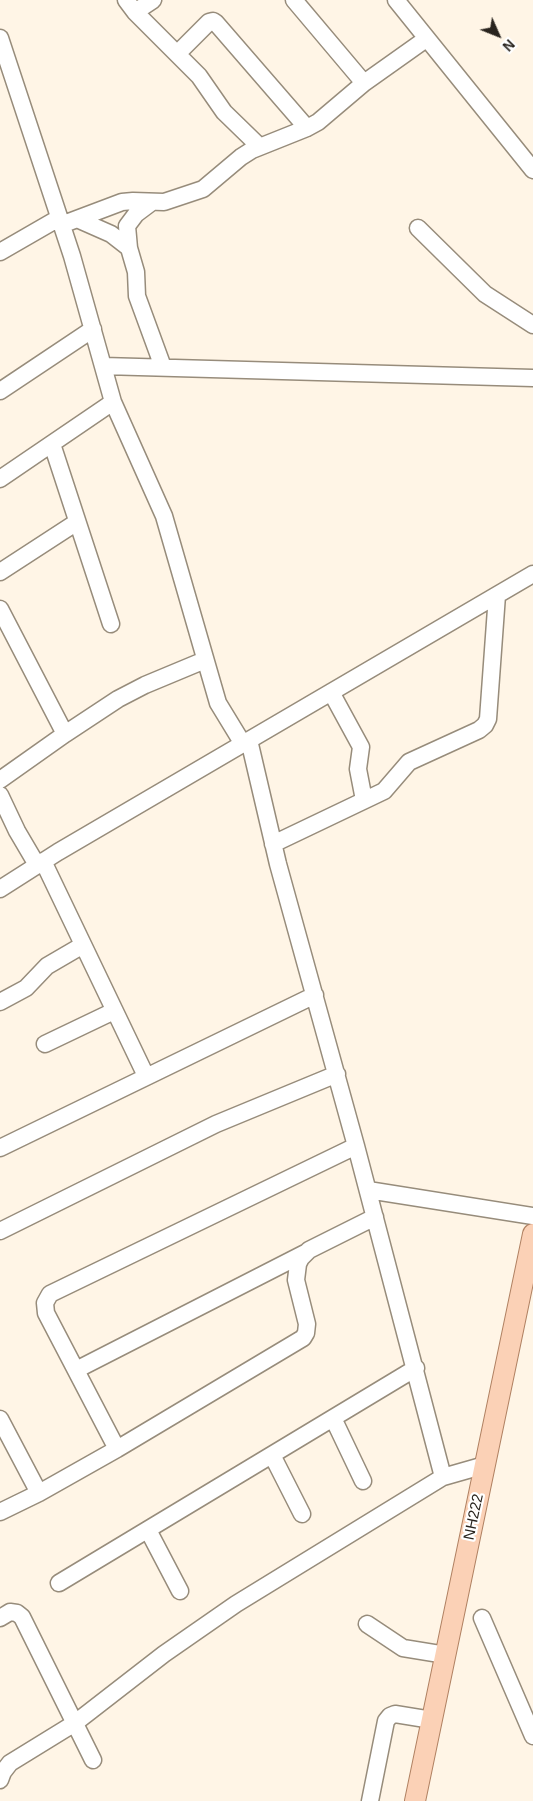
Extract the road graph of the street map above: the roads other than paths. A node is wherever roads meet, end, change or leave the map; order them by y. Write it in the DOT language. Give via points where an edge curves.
graph roads {
  1 [pos="153,0"];
  2 [pos="294,0"];
  3 [pos="396,0"];
  4 [pos="131,6"];
  5 [pos="0,38"];
  6 [pos="426,39"];
  7 [pos="177,54"];
  8 [pos="364,83"];
  9 [pos="307,128"];
  10 [pos="260,146"];
  11 [pos="533,170"];
  12 [pos="152,202"];
  13 [pos="77,219"];
  14 [pos="60,221"];
  15 [pos="418,228"];
  16 [pos="129,248"];
  17 [pos="0,252"];
  18 [pos="533,325"];
  19 [pos="93,330"];
  20 [pos="103,366"];
  21 [pos="163,367"];
  22 [pos="533,378"];
  23 [pos="0,391"];
  24 [pos="113,402"];
  25 [pos="52,444"];
  26 [pos="0,479"];
  27 [pos="78,522"];
  28 [pos="0,572"];
  29 [pos="533,574"];
  30 [pos="496,595"];
  31 [pos="0,610"];
  32 [pos="111,624"];
  33 [pos="205,660"];
  34 [pos="331,692"];
  35 [pos="65,734"];
  36 [pos="246,742"];
  37 [pos="0,780"];
  38 [pos="0,795"];
  39 [pos="364,800"];
  40 [pos="273,844"];
  41 [pos="40,863"];
  42 [pos="0,889"];
  43 [pos="83,945"];
  44 [pos="315,995"];
  45 [pos="0,1002"];
  46 [pos="114,1011"];
  47 [pos="45,1044"];
  48 [pos="337,1074"];
  49 [pos="146,1076"];
  50 [pos="2,1143"];
  51 [pos="356,1146"];
  52 [pos="368,1190"];
  53 [pos="533,1216"];
  54 [pos="375,1217"];
  55 [pos="0,1232"];
  56 [pos="533,1234"];
  57 [pos="305,1253"];
  58 [pos="416,1368"];
  59 [pos="76,1370"];
  60 [pos="332,1418"];
  61 [pos="0,1419"];
  62 [pos="117,1449"];
  63 [pos="272,1455"];
  64 [pos="485,1465"];
  65 [pos="443,1477"];
  66 [pos="363,1481"];
  67 [pos="39,1493"];
  68 [pos="0,1512"];
  69 [pos="302,1514"];
  70 [pos="148,1530"];
  71 [pos="60,1583"];
  72 [pos="180,1591"];
  73 [pos="0,1618"];
  74 [pos="482,1618"];
  75 [pos="367,1624"];
  76 [pos="446,1655"];
  77 [pos="432,1720"];
  78 [pos="75,1723"];
  79 [pos="533,1736"];
  80 [pos="93,1760"];
  81 [pos="0,1780"];
  82 [pos="370,1801"];
  83 [pos="416,1801"];
  1 -- 4 [label="street"];
  2 -- 8 [label="street"];
  3 -- 6 [label="street"];
  4 -- 7 [label="street"];
  5 -- 14 [label="street"];
  6 -- 8 [label="street"];
  6 -- 11 [label="street"];
  7 -- 9 [label="street" via="213,21"];
  7 -- 10 [label="street" via="203,80 224,112"];
  8 -- 9 [label="street"];
  9 -- 10 [label="street"];
  10 -- 12 [label="street" via="241,157 203,189 171,201"];
  12 -- 13 [label="street" via="122,202"];
  12 -- 16 [label="street" via="127,226"];
  13 -- 14 [label="street"];
  13 -- 16 [label="street" via="111,234"];
  14 -- 17 [label="street"];
  14 -- 19 [label="street"];
  15 -- 18 [label="street" via="485,294"];
  16 -- 21 [label="street" via="138,296"];
  19 -- 20 [label="street"];
  19 -- 23 [label="street"];
  20 -- 21 [label="street"];
  20 -- 24 [label="street"];
  21 -- 22 [label="street"];
  24 -- 25 [label="street"];
  24 -- 33 [label="street" via="164,516"];
  25 -- 26 [label="street"];
  25 -- 27 [label="street"];
  27 -- 28 [label="street"];
  27 -- 32 [label="street"];
  29 -- 30 [label="street"];
  30 -- 34 [label="street"];
  30 -- 39 [label="street" via="485,725 409,762 384,791"];
  31 -- 35 [label="street"];
  33 -- 35 [label="street" via="118,699"];
  33 -- 36 [label="street" via="218,703"];
  34 -- 36 [label="street"];
  34 -- 39 [label="street" via="361,747 358,769"];
  35 -- 37 [label="street"];
  36 -- 40 [label="street"];
  36 -- 41 [label="street"];
  38 -- 41 [label="street" via="17,831"];
  39 -- 40 [label="street"];
  40 -- 44 [label="street"];
  41 -- 42 [label="street"];
  41 -- 43 [label="street"];
  43 -- 45 [label="street" via="47,966 26,988"];
  43 -- 46 [label="street"];
  44 -- 48 [label="street"];
  44 -- 49 [label="street"];
  46 -- 47 [label="street"];
  46 -- 49 [label="street"];
  48 -- 51 [label="street"];
  48 -- 55 [label="street" via="216,1124"];
  49 -- 50 [label="street"];
  51 -- 52 [label="street"];
  51 -- 59 [label="street" via="50,1294 45,1303 46,1312"];
  52 -- 53 [label="street"];
  52 -- 54 [label="street"];
  54 -- 57 [label="street"];
  54 -- 58 [label="street"];
  56 -- 64 [label="main road, NH222"];
  57 -- 59 [label="street"];
  57 -- 62 [label="street" via="298,1264 296,1280 307,1324 303,1338"];
  58 -- 60 [label="street"];
  58 -- 65 [label="street"];
  59 -- 62 [label="street"];
  60 -- 63 [label="street"];
  60 -- 66 [label="street"];
  61 -- 67 [label="street"];
  62 -- 67 [label="street"];
  63 -- 69 [label="street"];
  63 -- 70 [label="street"];
  64 -- 65 [label="street"];
  64 -- 76 [label="main road, NH222"];
  65 -- 78 [label="street" via="236,1604 164,1654"];
  67 -- 68 [label="street"];
  70 -- 71 [label="street"];
  70 -- 72 [label="street"];
  73 -- 78 [label="street" via="10,1612 22,1617"];
  74 -- 79 [label="street"];
  75 -- 76 [label="street" via="403,1648"];
  76 -- 77 [label="main road, NH222"];
  77 -- 82 [label="street" via="395,1714 386,1721"];
  77 -- 83 [label="main road, NH222"];
  78 -- 80 [label="street"];
  78 -- 81 [label="street" via="10,1763"];
}
